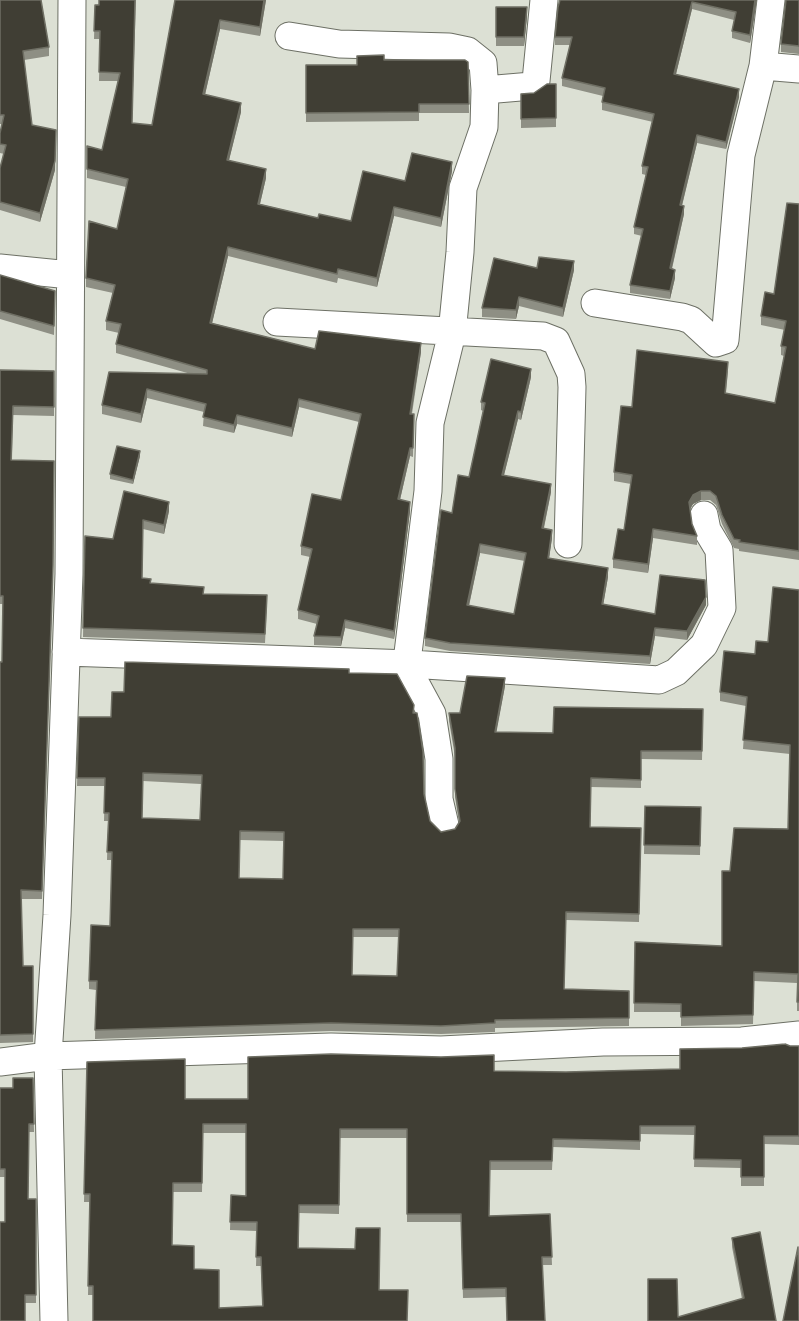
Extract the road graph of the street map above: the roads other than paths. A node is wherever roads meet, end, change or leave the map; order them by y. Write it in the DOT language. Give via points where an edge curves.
graph roads {
  1 [pos="72,0"];
  2 [pos="544,0"];
  3 [pos="771,0"];
  4 [pos="289,36"];
  5 [pos="763,66"];
  6 [pos="799,69"];
  7 [pos="485,90"];
  8 [pos="0,267"];
  9 [pos="70,275"];
  10 [pos="595,303"];
  11 [pos="277,322"];
  12 [pos="452,333"];
  13 [pos="704,515"];
  14 [pos="568,544"];
  15 [pos="66,652"];
  16 [pos="410,664"];
  17 [pos="445,825"];
  18 [pos="799,1035"];
  19 [pos="48,1056"];
  20 [pos="0,1062"];
  21 [pos="54,1321"];
  1 -- 9 [label="street"];
  2 -- 7 [label="street" via="536,81 532,86"];
  3 -- 5 [label="street"];
  4 -- 7 [label="street" via="339,44 449,46 468,51 483,63"];
  5 -- 6 [label="street"];
  5 -- 10 [label="street" via="741,154 724,340 716,344 691,320 682,317"];
  7 -- 12 [label="street" via="484,127 463,189"];
  8 -- 9 [label="street"];
  9 -- 15 [label="street"];
  11 -- 12 [label="street"];
  12 -- 14 [label="street" via="543,336 556,341 572,387"];
  12 -- 16 [label="street" via="430,423 428,491 412,606"];
  13 -- 16 [label="street" via="707,530 719,550 722,608 704,645 676,672 659,680"];
  15 -- 16 [label="street"];
  15 -- 19 [label="street"];
  16 -- 17 [label="street" via="412,676 432,714"];
  18 -- 19 [label="street" via="742,1041 603,1042 441,1050 331,1047"];
  19 -- 20 [label="street"];
  19 -- 21 [label="street"];
}
